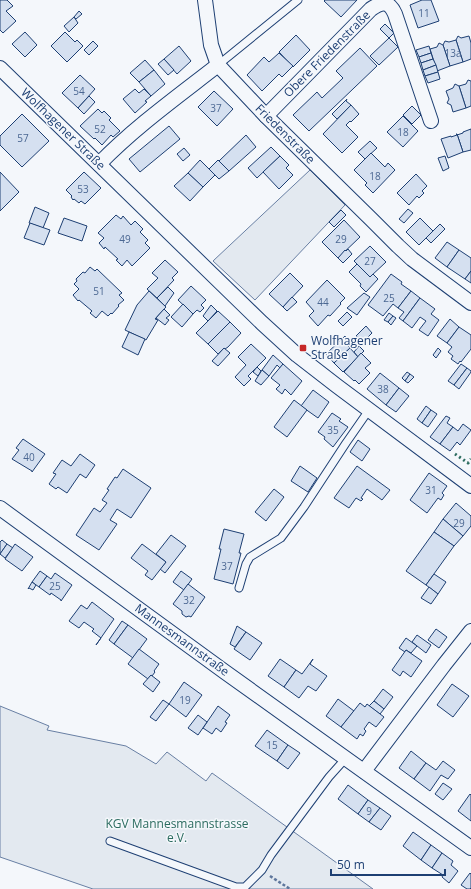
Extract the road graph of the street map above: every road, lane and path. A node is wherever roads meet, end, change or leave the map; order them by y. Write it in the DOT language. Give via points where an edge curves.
graph roads {
  1 [pos="205,0"];
  2 [pos="298,0"];
  3 [pos="218,65"];
  4 [pos="0,68"];
  5 [pos="266,116"];
  6 [pos="431,121"];
  7 [pos="99,164"];
  8 [pos="471,303"];
  9 [pos="368,410"];
  10 [pos="470,482"];
  11 [pos="0,508"];
  12 [pos="239,588"];
  13 [pos="471,632"];
  14 [pos="346,758"];
  15 [pos="364,771"];
  16 [pos="110,841"];
  17 [pos="471,848"];
  18 [pos="262,870"];
  19 [pos="290,889"];
  1 -- 3 [label="street" via="211,45"];
  2 -- 3 [label="lane"];
  3 -- 5 [label="street, Friedenstraße"];
  3 -- 7 [label="street"];
  4 -- 7 [label="street, Wolfhagener Straße"];
  5 -- 6 [label="street, Obere Friedenstraße" via="371,9 385,3 395,14"];
  5 -- 8 [label="street, Friedenstraße" via="412,259"];
  7 -- 9 [label="street, Wolfhagener Straße" via="262,323 297,355"];
  9 -- 10 [label="street, Wolfhagener Straße"];
  9 -- 12 [label="lane" via="281,538 250,557"];
  11 -- 14 [label="street, Mannesmannstraße"];
  13 -- 15 [label="street"];
  14 -- 15 [label="street, Mannesmannstraße"];
  14 -- 18 [label="lane" via="324,783"];
  15 -- 17 [label="street, Mannesmannstraße"];
  16 -- 18 [label="lane" via="236,887 245,887"];
  18 -- 19 [label="path"];
}
